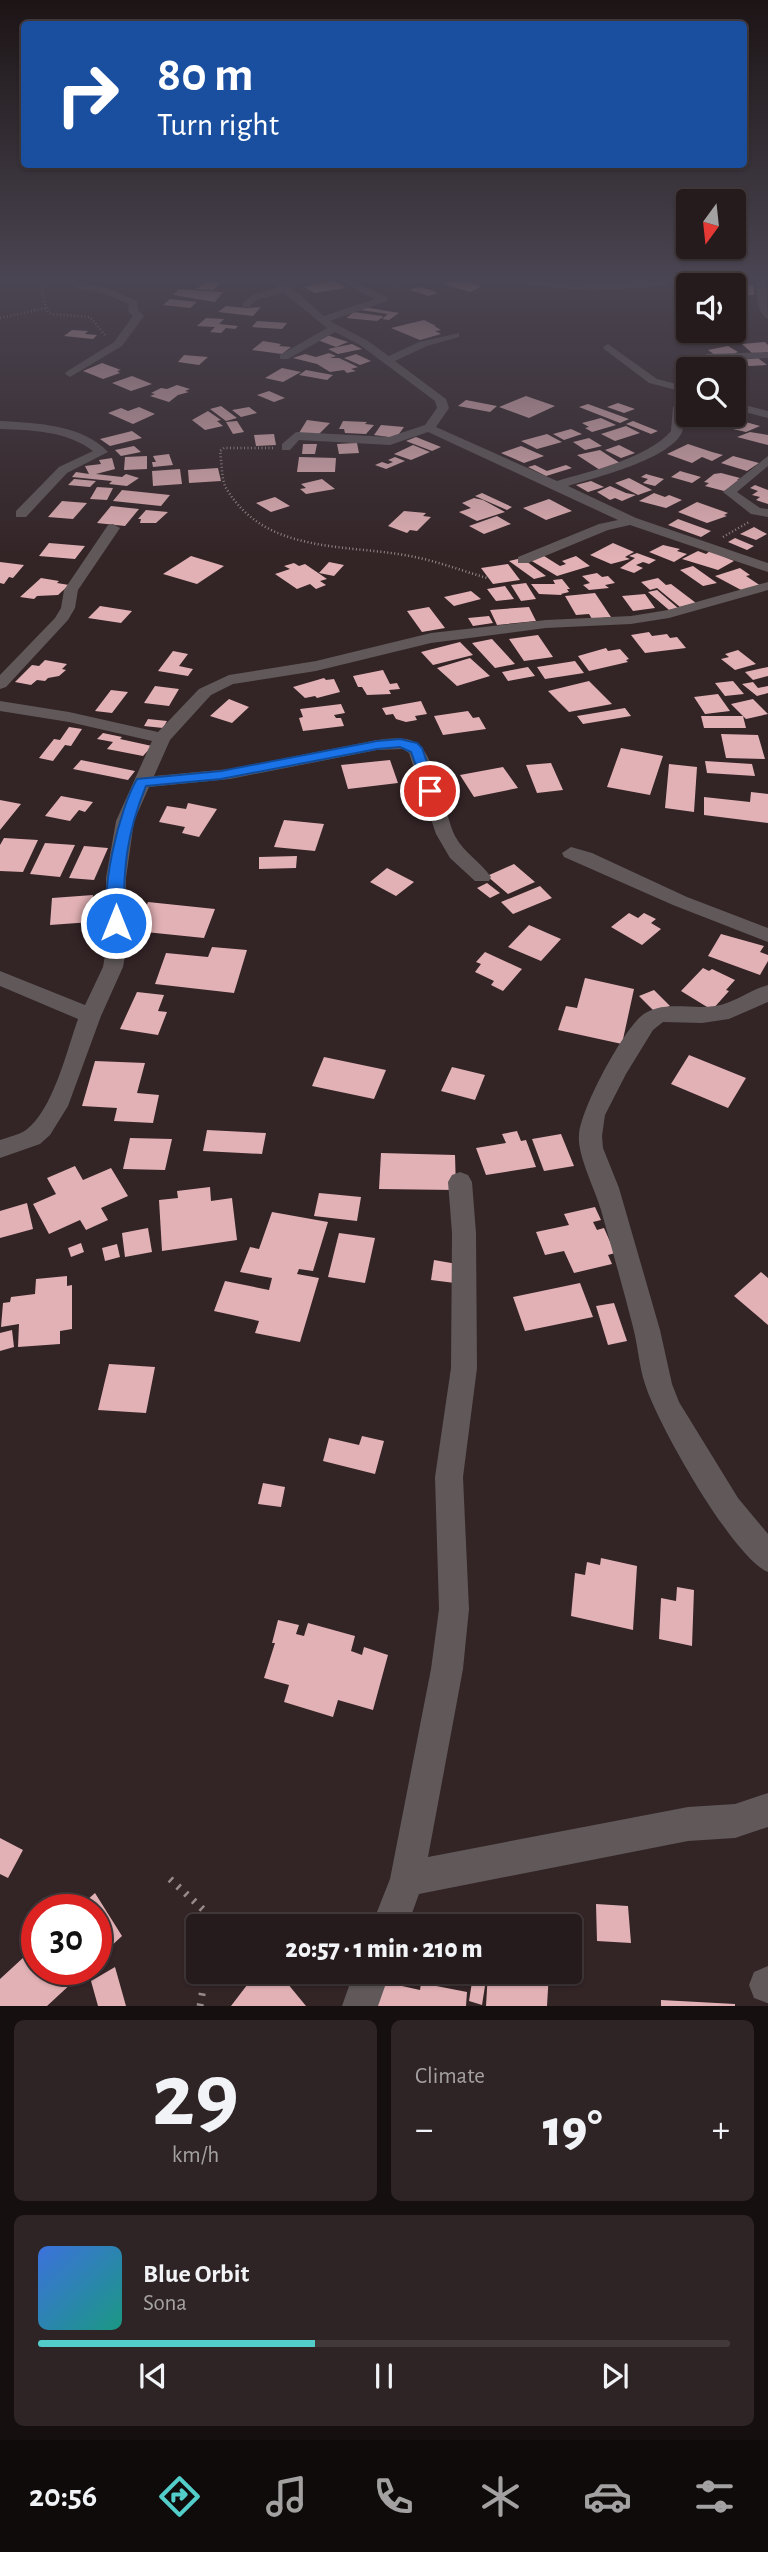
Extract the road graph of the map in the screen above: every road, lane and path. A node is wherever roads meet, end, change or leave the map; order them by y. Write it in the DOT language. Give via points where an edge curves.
graph roads {
  1 [pos="76,371"];
  2 [pos="403,371"];
  3 [pos="639,371"];
  4 [pos="70,374"];
  5 [pos="676,387"];
  6 [pos="746,409"];
  7 [pos="768,415"];
  8 [pos="0,425"];
  9 [pos="677,427"];
  10 [pos="429,428"];
  11 [pos="286,447"];
  12 [pos="768,460"];
  13 [pos="553,486"];
  14 [pos="764,512"];
  15 [pos="21,514"];
  16 [pos="631,521"];
  17 [pos="113,528"];
  18 [pos="707,546"];
  19 [pos="523,560"];
  20 [pos="768,568"];
  21 [pos="487,578"];
  22 [pos="768,586"];
  23 [pos="0,684"];
  24 [pos="0,706"];
  25 [pos="162,738"];
  26 [pos="141,782"];
  27 [pos="571,853"];
  28 [pos="482,877"];
  29 [pos="768,935"];
  30 [pos="0,978"];
  31 [pos="768,992"];
  32 [pos="90,1016"];
  33 [pos="0,1149"];
  34 [pos="460,1182"];
  35 [pos="768,1550"];
  36 [pos="768,1558"];
  37 [pos="768,1566"];
  38 [pos="768,1810"];
  39 [pos="170,1879"];
  40 [pos="407,1879"];
  41 [pos="208,1914"];
  42 [pos="394,1914"];
  43 [pos="204,1984"];
  44 [pos="368,1984"];
  45 [pos="200,2006"];
  46 [pos="360,2006"];
  1 -- 4 [label="street"];
  2 -- 10 [label="street" via="443,405"];
  3 -- 5 [label="street" via="653,381"];
  6 -- 7 [label="street"];
  8 -- 15 [label="street" via="46,430 94,445 102,452 63,470"];
  9 -- 13 [label="street" via="669,441 607,469"];
  10 -- 11 [label="street" via="390,441 294,437"];
  10 -- 13 [label="street"];
  11 -- 21 [label="path" via="224,448 220,452 225,486 264,528 329,547 414,557"];
  12 -- 14 [label="street" via="729,492"];
  13 -- 16 [label="street"];
  14 -- 18 [label="path"];
  16 -- 18 [label="street"];
  16 -- 19 [label="street" via="604,527"];
  17 -- 23 [label="street" via="71,590 61,620"];
  18 -- 20 [label="street"];
  22 -- 25 [label="street" via="657,616 442,636 316,667 229,680 205,692"];
  24 -- 25 [label="street"];
  25 -- 26 [label="street"];
  26 -- 28 [label="street" via="221,775 377,745 412,746 445,834 457,854"];
  26 -- 32 [label="street" via="125,821 118,866 113,967"];
  27 -- 29 [label="street"];
  30 -- 32 [label="street"];
  31 -- 36 [label="street" via="727,1012 708,1017 659,1014 645,1025 594,1115 590,1136 666,1401 723,1500"];
  32 -- 33 [label="street" via="57,1106 42,1129 32,1139"];
  34 -- 40 [label="street" via="464,1367 449,1477 454,1609"];
  35 -- 36 [label="street"];
  36 -- 37 [label="street"];
  38 -- 40 [label="street" via="735,1821 688,1824"];
  39 -- 41 [label="path"];
  40 -- 42 [label="street"];
  43 -- 45 [label="path"];
  44 -- 46 [label="street"];
}
